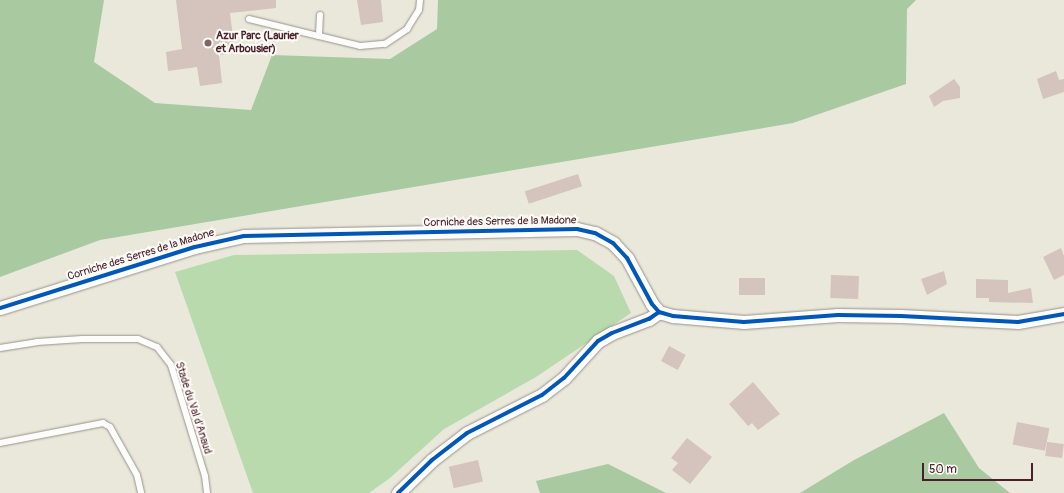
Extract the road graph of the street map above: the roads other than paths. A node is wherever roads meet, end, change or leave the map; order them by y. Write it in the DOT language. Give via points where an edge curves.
graph roads {
  1 [pos="420,0"];
  2 [pos="320,15"];
  3 [pos="249,19"];
  4 [pos="319,36"];
  5 [pos="0,308"];
  6 [pos="659,312"];
  7 [pos="1064,314"];
  8 [pos="0,348"];
  9 [pos="0,443"];
  10 [pos="141,493"];
  11 [pos="207,493"];
  12 [pos="398,493"];
  1 -- 4 [label="lane" via="419,10 408,29 385,44 360,46"];
  2 -- 4 [label="lane"];
  3 -- 4 [label="lane"];
  5 -- 6 [label="street, Corniche des Serres de la Madone" via="195,247 244,236 577,229 595,233 613,243 628,258 652,304"];
  6 -- 7 [label="street" via="673,316 744,322 838,315 1018,322"];
  6 -- 12 [label="street" via="649,319 598,341 558,382 542,394 467,433 432,460"];
  8 -- 11 [label="lane, Stade du Val d'Anaud" via="82,339 138,339 157,347 171,366 205,476"];
  9 -- 10 [label="lane" via="103,423 110,427 137,475"];
}
